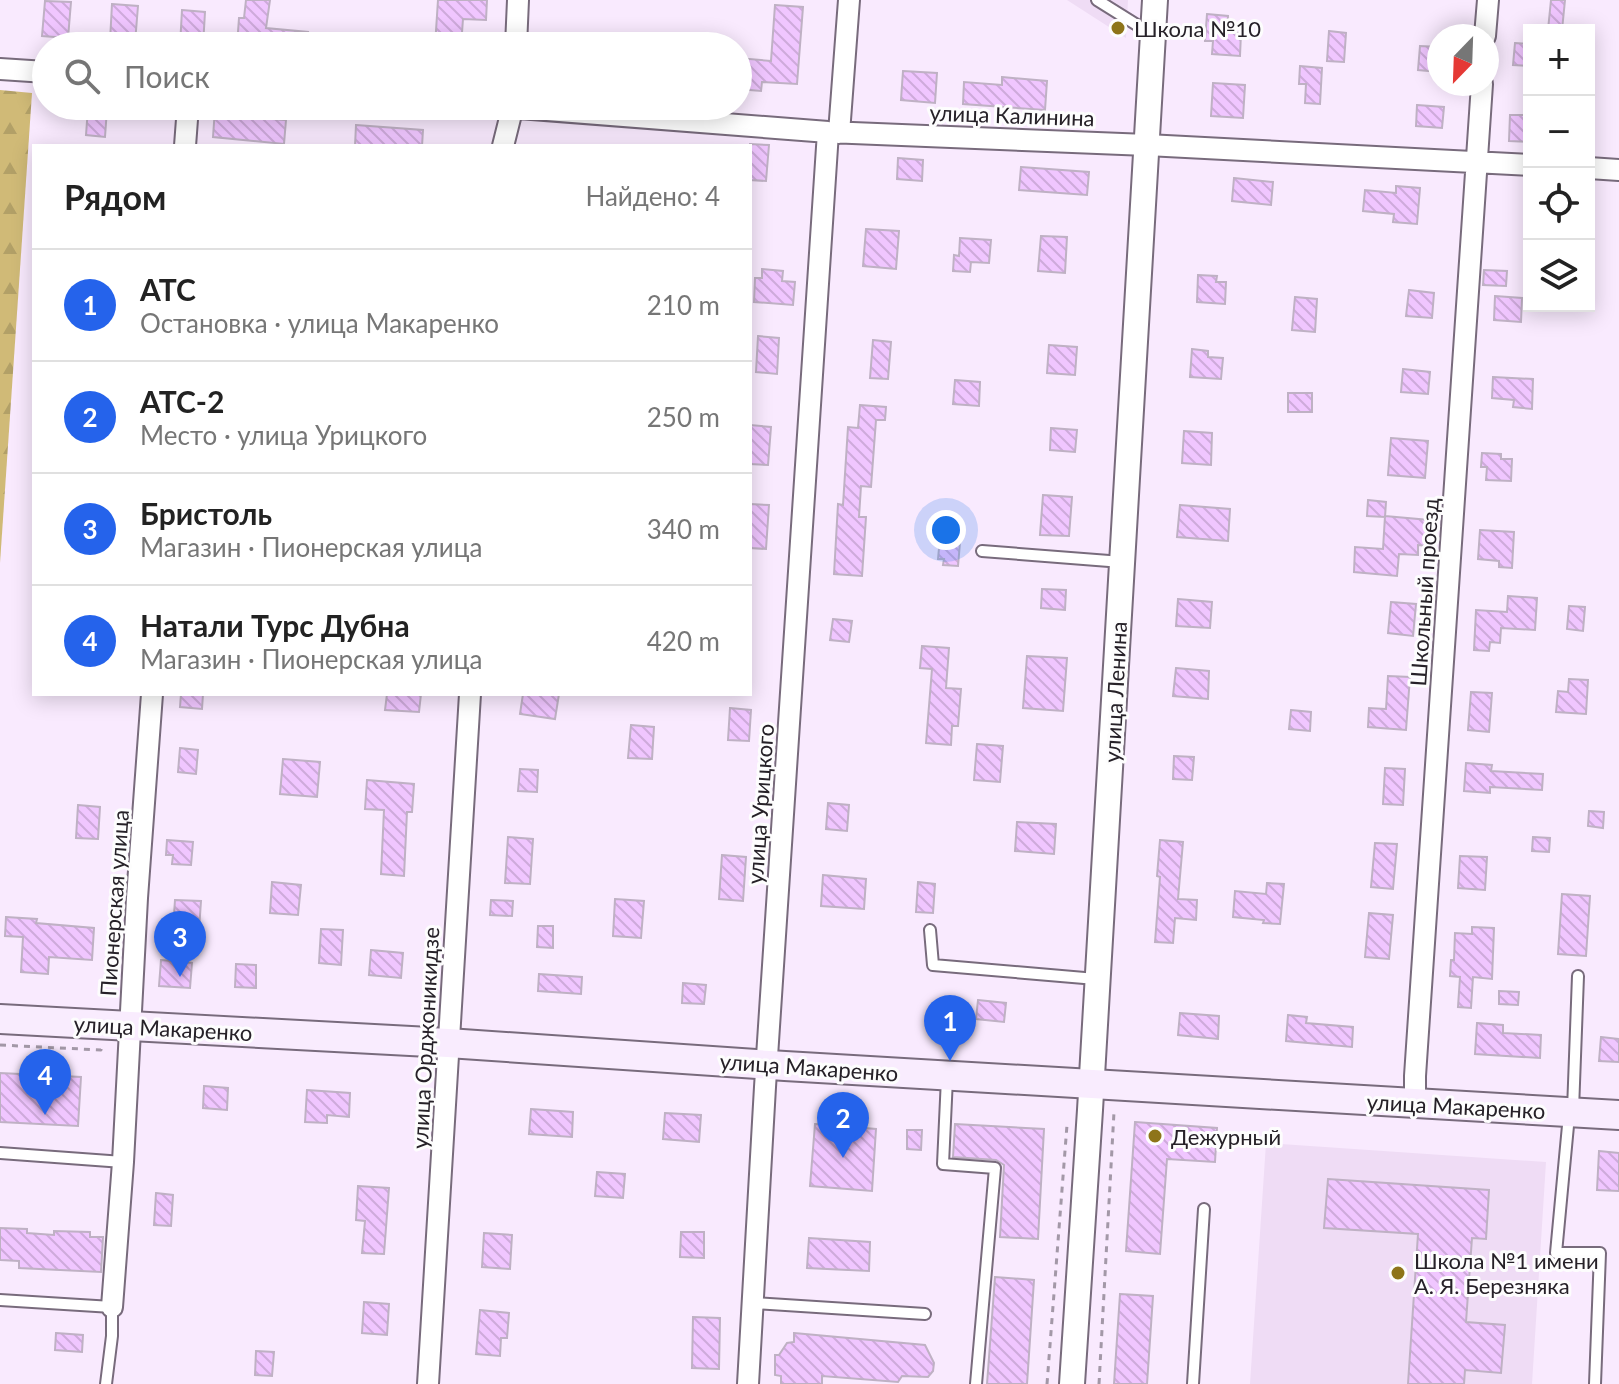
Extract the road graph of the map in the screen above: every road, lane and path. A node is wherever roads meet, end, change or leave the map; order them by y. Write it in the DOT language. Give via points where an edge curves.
graph roads {
  1 [pos="518,0"];
  2 [pos="849,0"];
  3 [pos="1097,0"];
  4 [pos="1155,0"];
  5 [pos="1488,0"];
  6 [pos="1486,24"];
  7 [pos="517,32"];
  8 [pos="1153,35"];
  9 [pos="0,69"];
  10 [pos="32,71"];
  11 [pos="1481,96"];
  12 [pos="187,120"];
  13 [pos="505,120"];
  14 [pos="676,120"];
  15 [pos="834,133"];
  16 [pos="185,144"];
  17 [pos="503,144"];
  18 [pos="1147,145"];
  19 [pos="1477,162"];
  20 [pos="1523,165"];
  21 [pos="1595,168"];
  22 [pos="1619,170"];
  23 [pos="982,551"];
  24 [pos="1122,562"];
  25 [pos="152,696"];
  26 [pos="470,696"];
  27 [pos="930,930"];
  28 [pos="1578,976"];
  29 [pos="1098,979"];
  30 [pos="0,1019"];
  31 [pos="130,1026"];
  32 [pos="448,1043"];
  33 [pos="0,1045"];
  34 [pos="102,1045"];
  35 [pos="767,1065"];
  36 [pos="948,1076"];
  37 [pos="1092,1084"];
  38 [pos="1415,1103"];
  39 [pos="1114,1112"];
  40 [pos="1571,1113"];
  41 [pos="1619,1115"];
  42 [pos="1067,1124"];
  43 [pos="0,1153"];
  44 [pos="123,1162"];
  45 [pos="1204,1209"];
  46 [pos="0,1300"];
  47 [pos="753,1303"];
  48 [pos="112,1307"];
  49 [pos="925,1314"];
  50 [pos="106,1384"];
  51 [pos="428,1384"];
  52 [pos="748,1384"];
  53 [pos="976,1384"];
  54 [pos="1047,1384"];
  55 [pos="1072,1384"];
  56 [pos="1099,1384"];
  57 [pos="1193,1384"];
  58 [pos="1595,1384"];
  1 -- 7 [label="street"];
  2 -- 15 [label="street, улица Урицкого"];
  3 -- 8 [label="lane"];
  4 -- 8 [label="street, улица Ленина"];
  5 -- 6 [label="street"];
  8 -- 18 [label="street, улица Ленина"];
  9 -- 10 [label="street"];
  11 -- 19 [label="street, Школьный проезд"];
  12 -- 16 [label="street"];
  13 -- 17 [label="street"];
  14 -- 15 [label="street, улица Калинина"];
  15 -- 18 [label="street, улица Калинина"];
  15 -- 35 [label="street, улица Урицкого"];
  18 -- 19 [label="street, улица Калинина"];
  18 -- 24 [label="street, улица Ленина"];
  19 -- 20 [label="street, улица Калинина"];
  19 -- 38 [label="street, Школьный проезд"];
  21 -- 22 [label="street"];
  23 -- 24 [label="lane"];
  24 -- 29 [label="street, улица Ленина"];
  25 -- 31 [label="street, Пионерская улица"];
  26 -- 32 [label="street, улица Орджоникидзе"];
  27 -- 29 [label="lane" via="933,965"];
  28 -- 40 [label="lane"];
  29 -- 37 [label="street, улица Ленина"];
  30 -- 31 [label="main road, улица Макаренко"];
  31 -- 32 [label="main road, улица Макаренко"];
  31 -- 44 [label="street, Пионерская улица"];
  32 -- 35 [label="main road, улица Макаренко"];
  32 -- 51 [label="street, улица Орджоникидзе"];
  33 -- 34 [label="path" via="101,1050"];
  35 -- 36 [label="main road, улица Макаренко"];
  35 -- 47 [label="street, улица Урицкого"];
  36 -- 37 [label="main road, улица Макаренко"];
  36 -- 53 [label="lane" via="943,1164 995,1168"];
  37 -- 38 [label="main road, улица Макаренко"];
  37 -- 55 [label="street, улица Ленина"];
  38 -- 40 [label="main road, улица Макаренко"];
  39 -- 56 [label="path"];
  40 -- 41 [label="main road, улица Макаренко"];
  40 -- 58 [label="lane" via="1556,1253 1600,1253"];
  42 -- 54 [label="path"];
  43 -- 44 [label="lane"];
  44 -- 48 [label="street, Пионерская улица"];
  45 -- 57 [label="lane"];
  46 -- 48 [label="lane"];
  47 -- 49 [label="lane"];
  47 -- 52 [label="street, улица Урицкого"];
  48 -- 50 [label="lane"];
}
